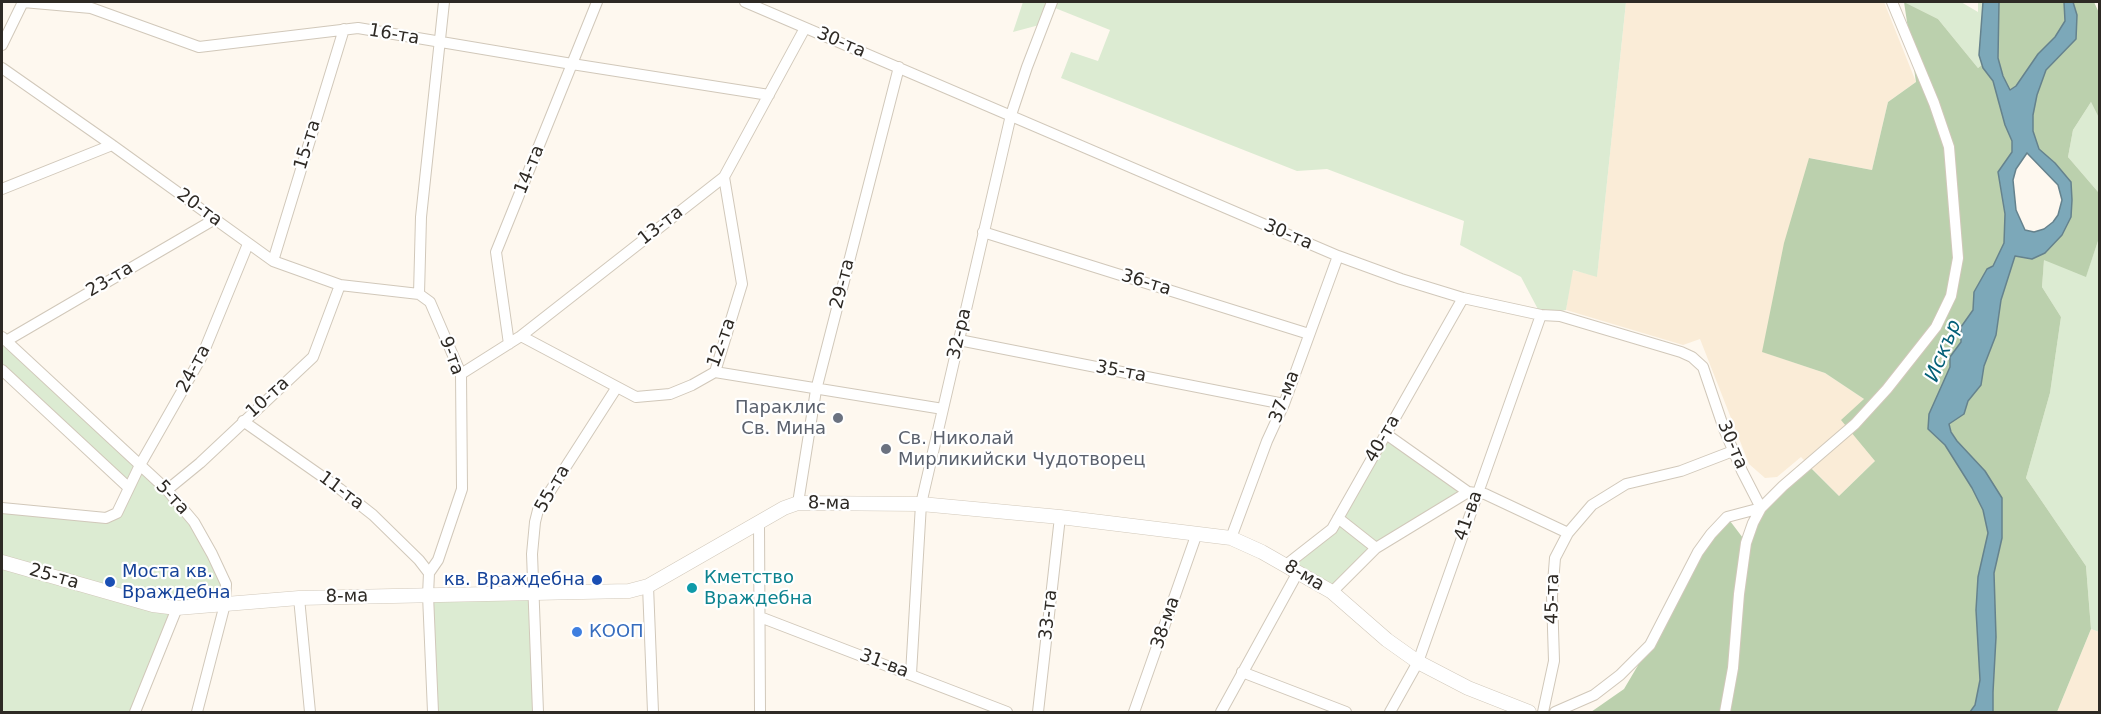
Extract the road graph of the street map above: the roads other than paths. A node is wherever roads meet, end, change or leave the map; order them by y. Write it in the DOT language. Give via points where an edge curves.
graph roads {
  1 [pos="23,2"];
  2 [pos="444,2"];
  3 [pos="597,2"];
  4 [pos="745,2"];
  5 [pos="1052,2"];
  6 [pos="1892,2"];
  7 [pos="91,5"];
  8 [pos="805,28"];
  9 [pos="344,29"];
  10 [pos="440,43"];
  11 [pos="2,45"];
  12 [pos="573,64"];
  13 [pos="2,68"];
  14 [pos="898,68"];
  15 [pos="769,94"];
  16 [pos="1011,115"];
  17 [pos="112,145"];
  18 [pos="724,177"];
  19 [pos="2,189"];
  20 [pos="215,219"];
  21 [pos="983,232"];
  22 [pos="248,244"];
  23 [pos="1338,256"];
  24 [pos="273,261"];
  25 [pos="340,285"];
  26 [pos="419,294"];
  27 [pos="1463,298"];
  28 [pos="1541,315"];
  29 [pos="1309,334"];
  30 [pos="521,336"];
  31 [pos="4,339"];
  32 [pos="959,340"];
  33 [pos="509,344"];
  34 [pos="2,370"];
  35 [pos="715,372"];
  36 [pos="461,374"];
  37 [pos="617,387"];
  38 [pos="816,390"];
  39 [pos="636,397"];
  40 [pos="609,398"];
  41 [pos="1284,404"];
  42 [pos="943,409"];
  43 [pos="243,421"];
  44 [pos="1386,434"];
  45 [pos="1733,451"];
  46 [pos="140,465"];
  47 [pos="129,488"];
  48 [pos="166,490"];
  49 [pos="1473,493"];
  50 [pos="798,503"];
  51 [pos="921,504"];
  52 [pos="2,508"];
  53 [pos="1761,508"];
  54 [pos="1060,518"];
  55 [pos="1338,518"];
  56 [pos="759,523"];
  57 [pos="1197,533"];
  58 [pos="1568,533"];
  59 [pos="1231,538"];
  60 [pos="1376,548"];
  61 [pos="2,562"];
  62 [pos="1292,568"];
  63 [pos="429,573"];
  64 [pos="648,586"];
  65 [pos="1332,592"];
  66 [pos="532,593"];
  67 [pos="428,595"];
  68 [pos="299,598"];
  69 [pos="225,604"];
  70 [pos="177,608"];
  71 [pos="760,617"];
  72 [pos="1418,663"];
  73 [pos="1242,672"];
  74 [pos="911,674"];
  75 [pos="135,712"];
  76 [pos="197,712"];
  77 [pos="310,712"];
  78 [pos="433,712"];
  79 [pos="538,712"];
  80 [pos="653,712"];
  81 [pos="760,712"];
  82 [pos="1007,712"];
  83 [pos="1038,712"];
  84 [pos="1134,712"];
  85 [pos="1221,712"];
  86 [pos="1346,712"];
  87 [pos="1390,712"];
  88 [pos="1529,712"];
  89 [pos="1544,712"];
  90 [pos="1555,712"];
  91 [pos="1725,712"];
  1 -- 7 [label="street, 16-та"];
  1 -- 11 [label="street"];
  2 -- 10 [label="street"];
  3 -- 12 [label="street, 14-та"];
  4 -- 8 [label="street, 30-та"];
  5 -- 16 [label="street, 32-ра"];
  6 -- 53 [label="street" via="1949,147 1958,258 1951,296 1936,327 1887,389 1855,424"];
  7 -- 9 [label="street, 16-та" via="199,46"];
  8 -- 14 [label="street, 30-та"];
  8 -- 15 [label="street, 13-та"];
  9 -- 10 [label="street, 16-та" via="358,28"];
  9 -- 24 [label="street, 15-та"];
  10 -- 12 [label="street, 16-та"];
  10 -- 26 [label="street" via="421,217"];
  12 -- 15 [label="street, 16-та"];
  12 -- 33 [label="street, 14-та" via="496,252"];
  13 -- 17 [label="street, 20-та"];
  14 -- 16 [label="street, 30-та"];
  14 -- 38 [label="street, 29-та"];
  15 -- 18 [label="street, 13-та"];
  16 -- 21 [label="street, 32-ра"];
  16 -- 23 [label="street, 30-та"];
  17 -- 19 [label="street"];
  17 -- 20 [label="street, 20-та"];
  18 -- 30 [label="street, 13-та"];
  18 -- 35 [label="street, 12-та" via="742,284"];
  20 -- 22 [label="street, 20-та"];
  20 -- 31 [label="street, 23-та"];
  21 -- 29 [label="street, 36-та"];
  21 -- 32 [label="street, 32-ра"];
  22 -- 24 [label="street, 20-та"];
  22 -- 46 [label="street, 24-та" via="202,356"];
  23 -- 27 [label="street, 30-та"];
  23 -- 29 [label="street, 37-ма"];
  24 -- 25 [label="street, 20-та"];
  25 -- 26 [label="street, 20-та"];
  25 -- 43 [label="street, 10-та" via="313,357"];
  26 -- 36 [label="street, 9-та" via="430,302"];
  27 -- 28 [label="street, 30-та"];
  27 -- 44 [label="street, 40-та"];
  28 -- 45 [label="street, 30-та" via="1560,316 1692,357 1703,367"];
  28 -- 49 [label="street, 41-ва"];
  29 -- 41 [label="street, 37-ма"];
  30 -- 33 [label="street, 13-та"];
  30 -- 37 [label="street"];
  31 -- 46 [label="street, 5-та"];
  32 -- 41 [label="street, 35-та"];
  32 -- 42 [label="street, 32-ра"];
  33 -- 36 [label="street, 13-та"];
  34 -- 47 [label="street, 5-та"];
  35 -- 38 [label="street"];
  35 -- 39 [label="street, 12-та" via="670,394"];
  36 -- 63 [label="street, 9-та" via="462,489 438,561"];
  37 -- 39 [label="street"];
  37 -- 40 [label="street, 55-та"];
  38 -- 42 [label="street"];
  38 -- 50 [label="street, 29-та"];
  39 -- 40 [label="street, 12-та"];
  40 -- 66 [label="street, 55-та" via="538,510 533,534"];
  41 -- 59 [label="street, 37-ма"];
  42 -- 51 [label="street, 32-ра"];
  43 -- 48 [label="street, 10-та"];
  43 -- 63 [label="street, 11-та" via="373,515"];
  44 -- 49 [label="street"];
  44 -- 55 [label="street, 40-та"];
  45 -- 53 [label="street, 30-та"];
  45 -- 58 [label="street, 45-та" via="1681,471 1626,484 1592,505"];
  46 -- 47 [label="street, 24-та"];
  46 -- 48 [label="street, 5-та"];
  47 -- 52 [label="street, 5-та" via="117,513 106,518"];
  48 -- 69 [label="street, 5-та" via="194,522 212,554 226,584"];
  49 -- 58 [label="street" via="1485,494"];
  49 -- 60 [label="street"];
  49 -- 72 [label="street, 41-ва"];
  50 -- 51 [label="street, 8-ма"];
  50 -- 56 [label="street, 8-ма"];
  51 -- 54 [label="street, 8-ма"];
  51 -- 74 [label="street, 32-ра"];
  53 -- 90 [label="street" via="1727,517 1711,534 1671,600 1650,645 1620,675 1594,695"];
  53 -- 91 [label="street" via="1746,543"];
  54 -- 57 [label="street, 8-ма"];
  54 -- 83 [label="street, 33-та"];
  55 -- 60 [label="street"];
  55 -- 62 [label="street, 40-та" via="1332,529"];
  56 -- 64 [label="street, 8-ма"];
  56 -- 71 [label="street"];
  57 -- 59 [label="street, 8-ма"];
  57 -- 84 [label="street, 38-ма"];
  58 -- 89 [label="street, 45-та" via="1555,558 1554,662"];
  59 -- 62 [label="street, 8-ма"];
  60 -- 65 [label="street"];
  61 -- 70 [label="street, 25-та" via="153,605"];
  62 -- 65 [label="street, 8-ма"];
  62 -- 73 [label="street, 40-та"];
  63 -- 67 [label="street, 9-та"];
  64 -- 66 [label="street, 8-ма" via="629,591"];
  64 -- 80 [label="street"];
  65 -- 72 [label="street, 8-ма"];
  66 -- 67 [label="street, 8-ма"];
  66 -- 79 [label="street, 55-та"];
  67 -- 68 [label="street, 8-ма"];
  67 -- 78 [label="street, 9-та"];
  68 -- 69 [label="street, 8-ма"];
  68 -- 77 [label="street"];
  69 -- 70 [label="street, 8-ма"];
  69 -- 76 [label="street, 5-та"];
  70 -- 75 [label="street"];
  71 -- 74 [label="street, 31-ва"];
  71 -- 81 [label="street"];
  72 -- 87 [label="street, 41-ва"];
  72 -- 88 [label="street, 8-ма"];
  73 -- 85 [label="street, 40-та"];
  73 -- 86 [label="street"];
  74 -- 82 [label="street, 31-ва"];
}
